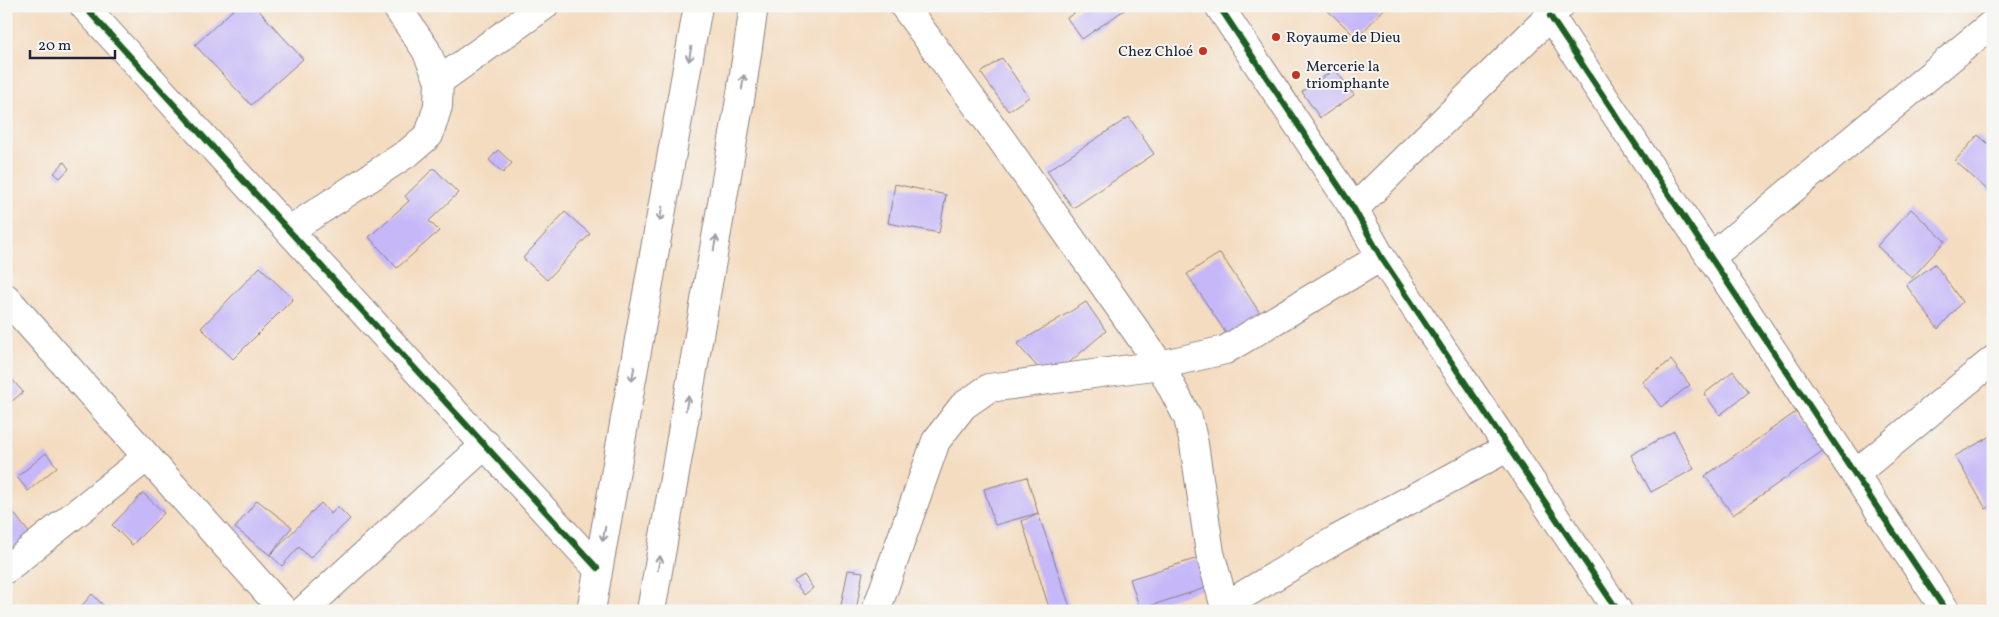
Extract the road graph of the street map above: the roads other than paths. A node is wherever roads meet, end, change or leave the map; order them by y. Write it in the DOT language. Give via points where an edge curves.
graph roads {
  1 [pos="84,6"];
  2 [pos="396,6"];
  3 [pos="544,6"];
  4 [pos="698,6"];
  5 [pos="754,6"];
  6 [pos="904,6"];
  7 [pos="1219,6"];
  8 [pos="1555,11"];
  9 [pos="1993,23"];
  10 [pos="439,81"];
  11 [pos="1354,209"];
  12 [pos="290,230"];
  13 [pos="1381,257"];
  14 [pos="1711,257"];
  15 [pos="6,298"];
  16 [pos="1993,360"];
  17 [pos="1160,365"];
  18 [pos="486,444"];
  19 [pos="1510,447"];
  20 [pos="148,457"];
  21 [pos="1855,474"];
  22 [pos="598,568"];
  23 [pos="6,569"];
  24 [pos="656,607"];
  25 [pos="1226,608"];
  26 [pos="284,611"];
  27 [pos="303,611"];
  28 [pos="591,611"];
  29 [pos="876,611"];
  30 [pos="1618,611"];
  31 [pos="1946,611"];
  1 -- 12 [label="street"];
  2 -- 10 [label="street" via="426,50"];
  3 -- 10 [label="street"];
  4 -- 22 [label="street, one-way"];
  24 -- 5 [label="street, one-way"];
  6 -- 17 [label="street"];
  7 -- 11 [label="street"];
  8 -- 11 [label="street"];
  8 -- 14 [label="street"];
  9 -- 14 [label="street"];
  10 -- 12 [label="street" via="438,106 429,135 409,152"];
  11 -- 13 [label="street"];
  12 -- 18 [label="street"];
  13 -- 17 [label="street" via="1225,350"];
  13 -- 19 [label="street"];
  14 -- 21 [label="street"];
  15 -- 20 [label="street"];
  16 -- 21 [label="street"];
  17 -- 25 [label="street" via="1192,432 1210,553"];
  17 -- 29 [label="street" via="989,388 963,406 936,441"];
  18 -- 22 [label="street"];
  18 -- 27 [label="street"];
  19 -- 25 [label="street" via="1337,539"];
  19 -- 30 [label="street"];
  20 -- 23 [label="street"];
  20 -- 26 [label="street"];
  21 -- 31 [label="street"];
  22 -- 28 [label="street"];
}
